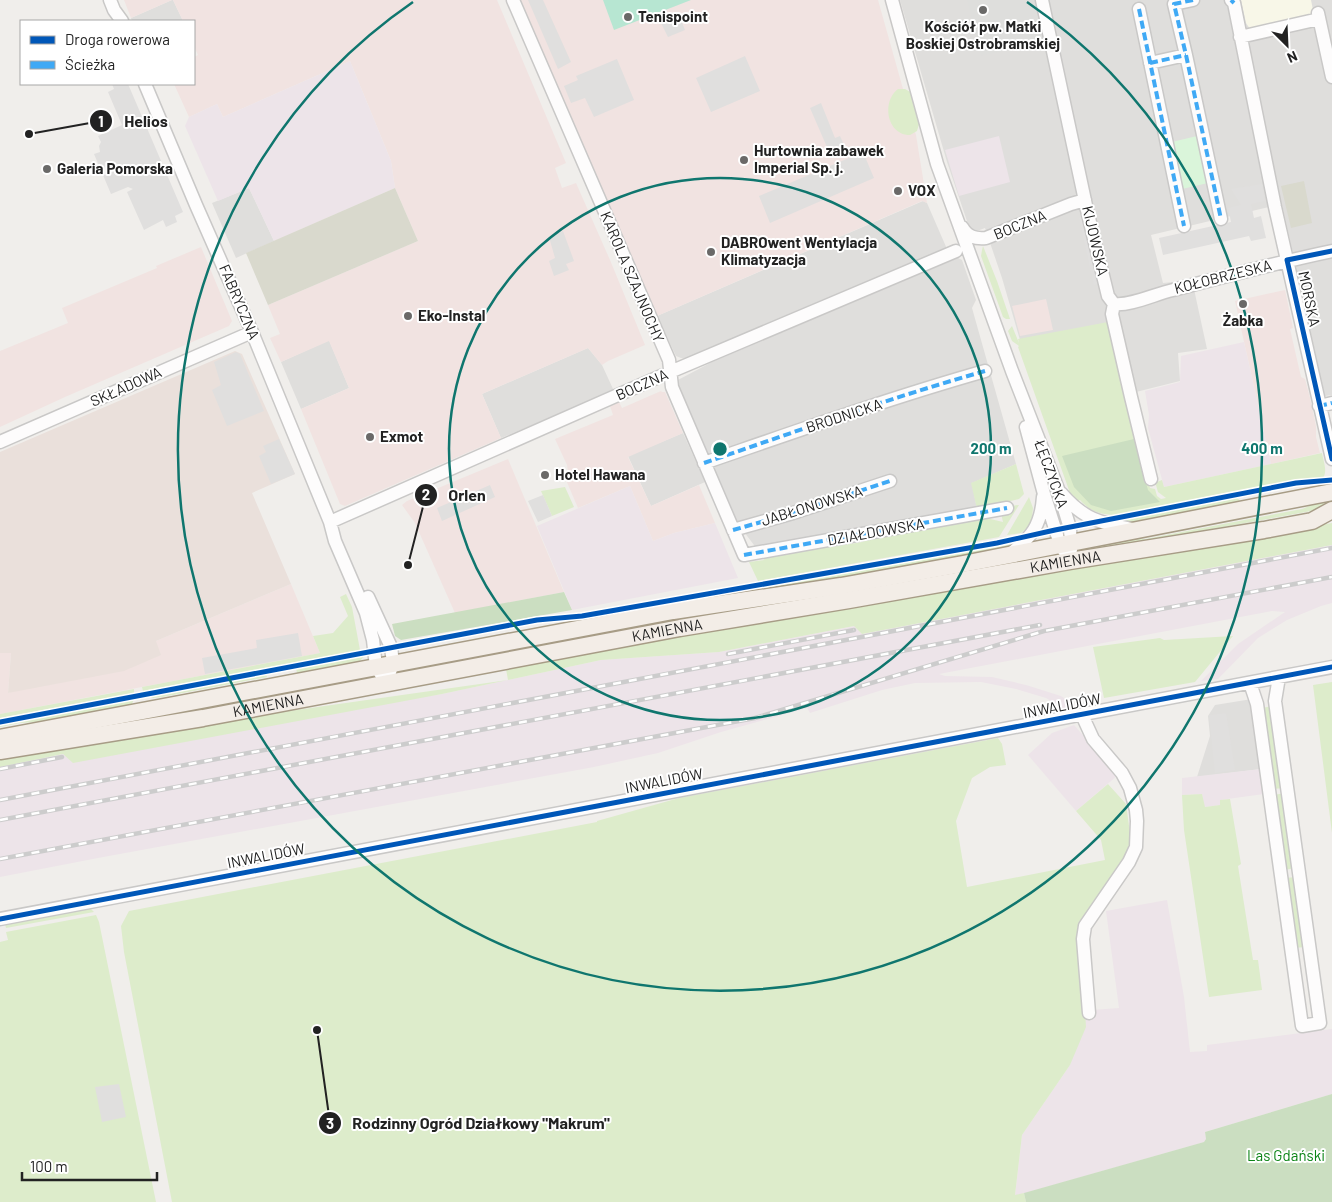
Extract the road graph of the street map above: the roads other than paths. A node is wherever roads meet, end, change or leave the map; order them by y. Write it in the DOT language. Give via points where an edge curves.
graph roads {
  1 [pos="513,0"];
  2 [pos="892,0"];
  3 [pos="1042,0"];
  4 [pos="1193,0"];
  5 [pos="1231,0"];
  6 [pos="1139,9"];
  7 [pos="113,10"];
  8 [pos="121,20"];
  9 [pos="1240,37"];
  10 [pos="1186,55"];
  11 [pos="1150,63"];
  12 [pos="1332,76"];
  13 [pos="145,85"];
  14 [pos="1085,200"];
  15 [pos="1221,218"];
  16 [pos="959,223"];
  17 [pos="1184,226"];
  18 [pos="984,238"];
  19 [pos="956,251"];
  20 [pos="1332,251"];
  21 [pos="969,252"];
  22 [pos="1287,260"];
  23 [pos="1114,304"];
  24 [pos="252,332"];
  25 [pos="998,332"];
  26 [pos="985,371"];
  27 [pos="1012,371"];
  28 [pos="670,372"];
  29 [pos="1326,404"];
  30 [pos="0,442"];
  31 [pos="1332,459"];
  32 [pos="704,463"];
  33 [pos="1151,479"];
  34 [pos="890,481"];
  35 [pos="1058,489"];
  36 [pos="1332,492"];
  37 [pos="1044,494"];
  38 [pos="1007,508"];
  39 [pos="1332,510"];
  40 [pos="1332,520"];
  41 [pos="1312,521"];
  42 [pos="330,522"];
  43 [pos="733,530"];
  44 [pos="1139,530"];
  45 [pos="1066,544"];
  46 [pos="1010,554"];
  47 [pos="744,556"];
  48 [pos="1070,561"];
  49 [pos="392,663"];
  50 [pos="376,667"];
  51 [pos="1332,667"];
  52 [pos="1279,677"];
  53 [pos="387,683"];
  54 [pos="1250,683"];
  55 [pos="1275,702"];
  56 [pos="1257,704"];
  57 [pos="1082,715"];
  58 [pos="0,738"];
  59 [pos="0,751"];
  60 [pos="1288,790"];
  61 [pos="1270,792"];
  62 [pos="1299,871"];
  63 [pos="1281,874"];
  64 [pos="0,919"];
  65 [pos="1310,956"];
  66 [pos="1293,958"];
  67 [pos="1318,1004"];
  68 [pos="1300,1007"];
  69 [pos="1089,1013"];
  70 [pos="1326,1022"];
  1 -- 28 [label="street, KAROLA SZAJNOCHY" via="669,360"];
  2 -- 16 [label="street, ŁĘCZYCKA" via="937,164"];
  3 -- 14 [label="street, KIJOWSKA"];
  4 -- 10 [label="street" via="1174,4"];
  5 -- 9 [label="street, MORSKA"];
  6 -- 11 [label="street"];
  7 -- 8 [label="street"];
  9 -- 12 [label="street" via="1319,16"];
  9 -- 22 [label="street, MORSKA"];
  10 -- 11 [label="street"];
  10 -- 15 [label="street"];
  11 -- 17 [label="street"];
  13 -- 24 [label="street, FABRYCZNA"];
  14 -- 18 [label="street, BOCZNA"];
  14 -- 23 [label="street, KIJOWSKA" via="1108,296"];
  16 -- 18 [label="street, BOCZNA" via="968,235"];
  16 -- 21 [label="street, ŁĘCZYCKA"];
  18 -- 21 [label="street" via="971,243"];
  18 -- 25 [label="street" via="978,253 993,302"];
  19 -- 28 [label="street, BOCZNA"];
  20 -- 22 [label="street, KOŁOBRZESKA"];
  21 -- 25 [label="street, ŁĘCZYCKA"];
  22 -- 23 [label="street, KOŁOBRZESKA"];
  22 -- 29 [label="street, MORSKA"];
  23 -- 33 [label="street, KIJOWSKA" via="1112,314"];
  24 -- 30 [label="street, SKŁADOWA"];
  24 -- 42 [label="street, FABRYCZNA"];
  25 -- 27 [label="street, ŁĘCZYCKA"];
  26 -- 32 [label="street, BRODNICKA"];
  27 -- 35 [label="street, ŁĘCZYCKA"];
  27 -- 37 [label="street, ŁĘCZYCKA"];
  28 -- 32 [label="street, KAROLA SZAJNOCHY" via="672,388"];
  28 -- 42 [label="street, BOCZNA"];
  29 -- 31 [label="street, MORSKA"];
  32 -- 43 [label="street, KAROLA SZAJNOCHY"];
  34 -- 43 [label="street, JABŁONOWSKA"];
  35 -- 44 [label="street" via="1087,516 1099,522"];
  35 -- 45 [label="street, ŁĘCZYCKA" via="1070,528"];
  36 -- 44 [label="main road, KAMIENNA"];
  37 -- 45 [label="street, ŁĘCZYCKA"];
  37 -- 46 [label="street" via="1035,531"];
  38 -- 47 [label="street, DZIAŁDOWSKA"];
  39 -- 41 [label="main road, KAMIENNA"];
  40 -- 41 [label="street"];
  41 -- 48 [label="main road, KAMIENNA"];
  42 -- 49 [label="street, FABRYCZNA" via="342,538 391,647"];
  42 -- 50 [label="street, FABRYCZNA" via="366,613"];
  43 -- 47 [label="street, KAROLA SZAJNOCHY"];
  44 -- 45 [label="main road, KAMIENNA"];
  45 -- 46 [label="main road, KAMIENNA"];
  45 -- 48 [label="street, ŁĘCZYCKA"];
  46 -- 49 [label="main road, KAMIENNA"];
  48 -- 53 [label="main road, KAMIENNA" via="680,628"];
  49 -- 50 [label="main road, KAMIENNA"];
  49 -- 53 [label="street, FABRYCZNA"];
  50 -- 53 [label="street, FABRYCZNA"];
  50 -- 58 [label="main road, KAMIENNA"];
  51 -- 52 [label="street, INWALIDÓW"];
  52 -- 54 [label="street, INWALIDÓW"];
  52 -- 55 [label="street"];
  53 -- 59 [label="main road, KAMIENNA" via="203,718"];
  54 -- 56 [label="street"];
  54 -- 57 [label="street, INWALIDÓW"];
  55 -- 56 [label="street"];
  55 -- 60 [label="street"];
  56 -- 61 [label="street"];
  57 -- 64 [label="street, INWALIDÓW"];
  57 -- 69 [label="street" via="1093,739 1122,773 1130,788 1137,820 1136,846 1129,862 1085,926 1083,939"];
  60 -- 61 [label="street"];
  60 -- 62 [label="street"];
  61 -- 63 [label="street"];
  62 -- 63 [label="street"];
  62 -- 65 [label="street"];
  63 -- 66 [label="street"];
  65 -- 66 [label="street"];
  65 -- 67 [label="street"];
  66 -- 68 [label="street"];
  67 -- 68 [label="street"];
  67 -- 70 [label="street"];
  68 -- 70 [label="street" via="1302,1026"];
}
